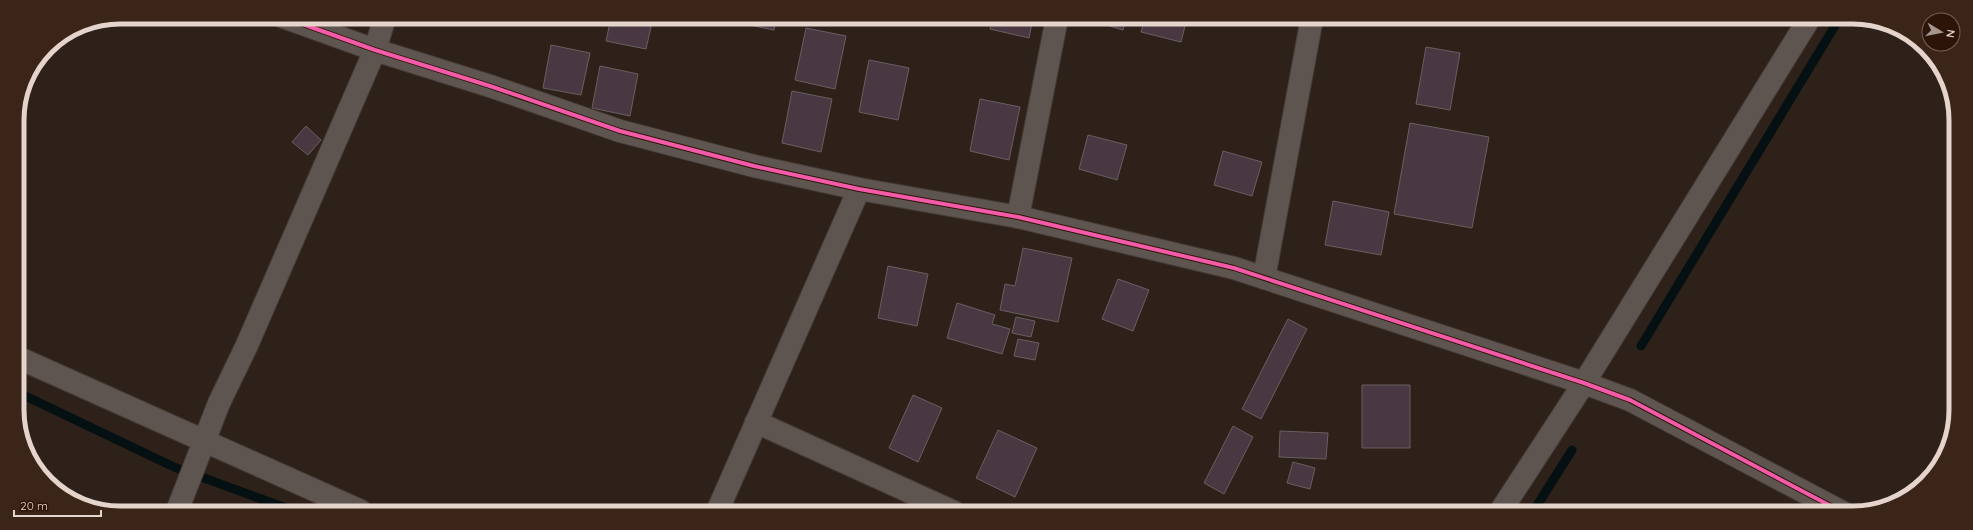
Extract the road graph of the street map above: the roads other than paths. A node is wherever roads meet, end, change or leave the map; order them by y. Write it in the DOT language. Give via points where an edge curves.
graph roads {
  1 [pos="303,24"];
  2 [pos="383,24"];
  3 [pos="1056,24"];
  4 [pos="1311,24"];
  5 [pos="1806,24"];
  6 [pos="375,50"];
  7 [pos="859,189"];
  8 [pos="1018,217"];
  9 [pos="1264,278"];
  10 [pos="24,360"];
  11 [pos="1584,383"];
  12 [pos="756,422"];
  13 [pos="206,441"];
  14 [pos="179,506"];
  15 [pos="350,506"];
  16 [pos="720,506"];
  17 [pos="941,506"];
  18 [pos="1504,506"];
  19 [pos="1831,506"];
  1 -- 6 [label="street"];
  2 -- 6 [label="street"];
  3 -- 8 [label="street"];
  4 -- 9 [label="street"];
  5 -- 11 [label="street"];
  6 -- 7 [label="street" via="620,131 754,166"];
  6 -- 13 [label="street" via="219,404"];
  7 -- 8 [label="street"];
  7 -- 12 [label="street"];
  8 -- 9 [label="street" via="1234,268"];
  9 -- 11 [label="street"];
  10 -- 13 [label="street"];
  11 -- 18 [label="street"];
  11 -- 19 [label="street" via="1630,400"];
  12 -- 16 [label="street"];
  12 -- 17 [label="street"];
  13 -- 14 [label="street"];
  13 -- 15 [label="street"];
}
